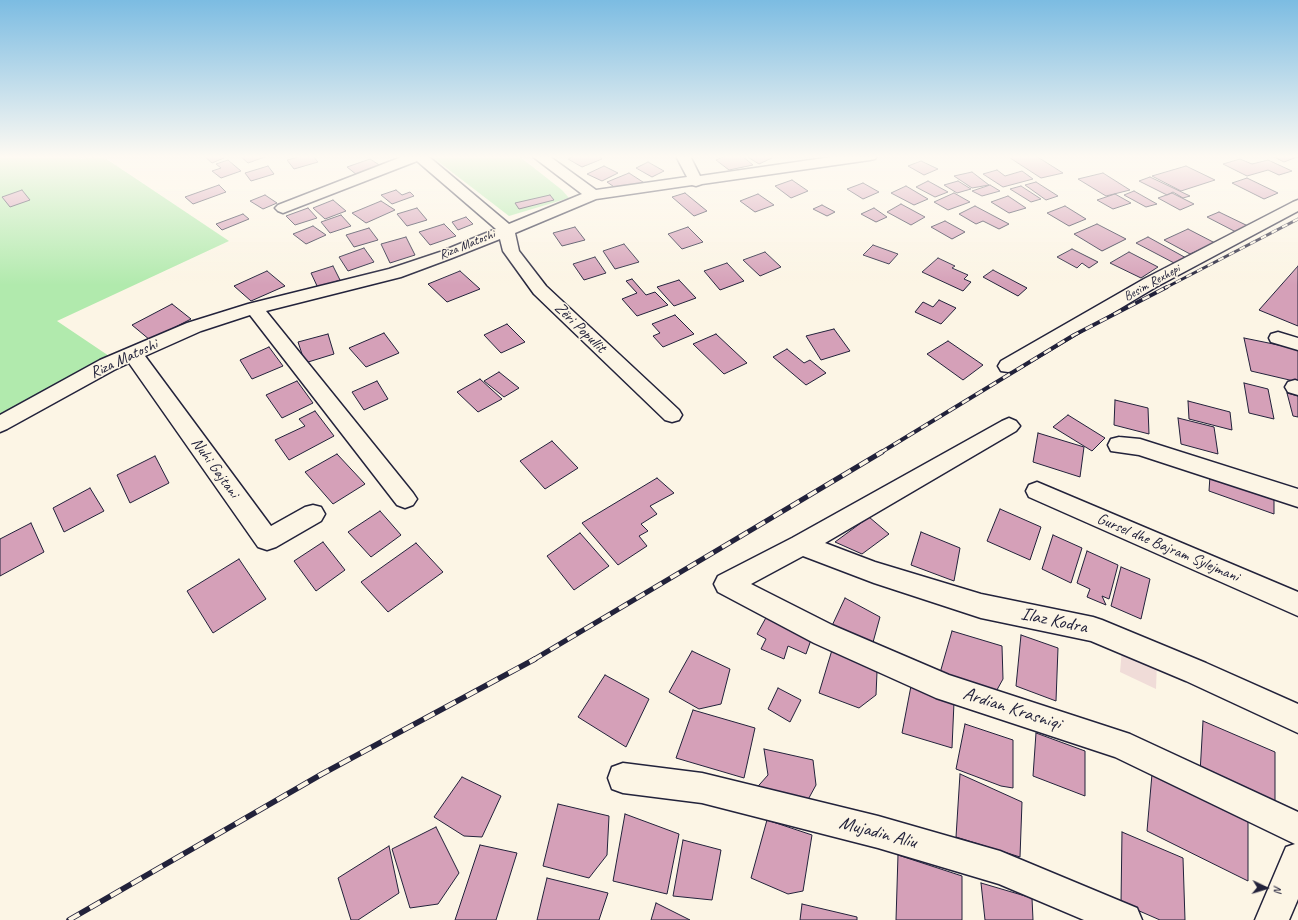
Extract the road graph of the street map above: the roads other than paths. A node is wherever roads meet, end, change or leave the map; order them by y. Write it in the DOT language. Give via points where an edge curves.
graph roads {
  1 [pos="308,199"];
  2 [pos="470,199"];
  3 [pos="583,199"];
  4 [pos="1298,204"];
  5 [pos="284,208"];
  6 [pos="506,229"];
  7 [pos="254,308"];
  8 [pos="1278,338"];
  9 [pos="1298,344"];
  10 [pos="133,354"];
  11 [pos="1008,366"];
  12 [pos="672,415"];
  13 [pos="0,424"];
  14 [pos="1009,426"];
  15 [pos="1119,445"];
  16 [pos="1037,491"];
  17 [pos="1298,498"];
  18 [pos="405,499"];
  19 [pos="313,514"];
  20 [pos="801,545"];
  21 [pos="1298,604"];
  22 [pos="1298,719"];
  23 [pos="623,778"];
  24 [pos="1298,829"];
  25 [pos="1298,859"];
  26 [pos="1125,920"];
  27 [pos="1272,920"];
  1 -- 5 [label="street"];
  2 -- 6 [label="street"];
  3 -- 6 [label="street, Riza Matoshi"];
  4 -- 11 [label="street, Besim Rexhepi" via="1150,284"];
  6 -- 7 [label="street, Riza Matoshi" via="446,255 395,273"];
  6 -- 12 [label="street, Zëri Popullit" via="511,251 540,290"];
  7 -- 10 [label="street, Riza Matoshi" via="194,327"];
  7 -- 18 [label="street"];
  8 -- 9 [label="street"];
  10 -- 13 [label="street, Riza Matoshi" via="107,365"];
  10 -- 19 [label="street, Nuhi Gajtani" via="267,540"];
  14 -- 20 [label="street"];
  15 -- 17 [label="street" via="1140,447"];
  16 -- 21 [label="street, Gursel dhe Bajram Sylejmani"];
  20 -- 22 [label="street, Ilaz Kodra" via="874,572 981,606 1093,629 1196,672"];
  20 -- 24 [label="street, Ardian Krasniqi" via="727,584 823,634 946,688 1120,744"];
  23 -- 26 [label="street, Mujadin Aliu" via="730,791 878,832 1000,868"];
  25 -- 27 [label="street"];
}
